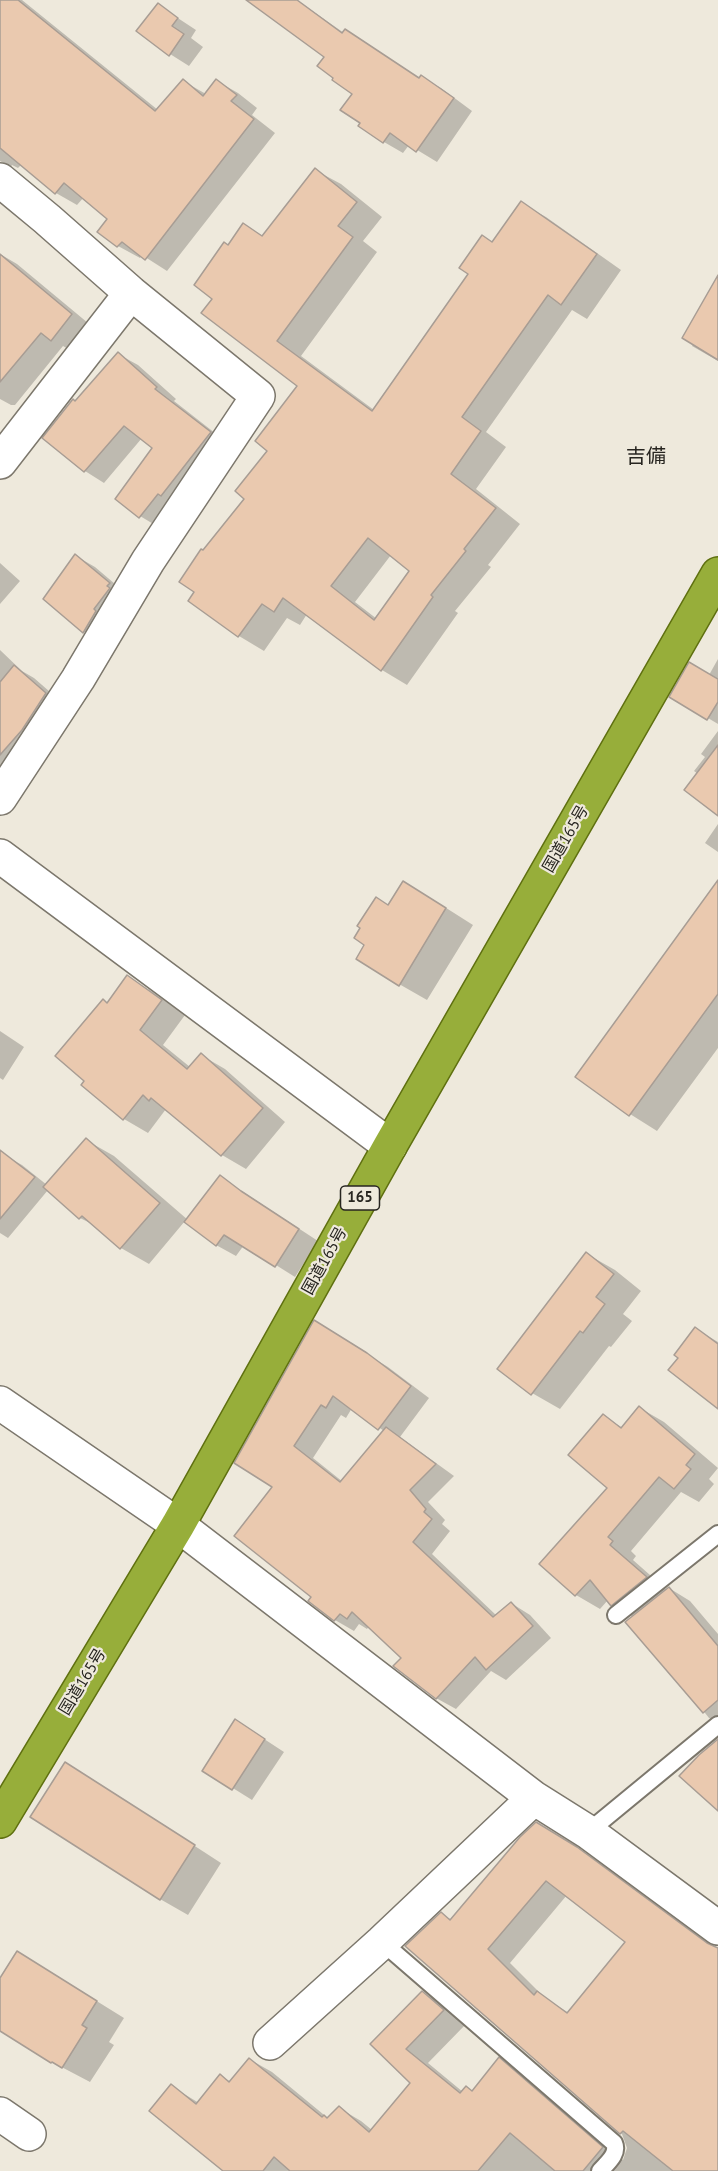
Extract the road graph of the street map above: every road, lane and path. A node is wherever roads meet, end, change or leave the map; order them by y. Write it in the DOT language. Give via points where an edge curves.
graph roads {
  1 [pos="1,184"];
  2 [pos="131,293"];
  3 [pos="0,462"];
  4 [pos="718,574"];
  5 [pos="0,798"];
  6 [pos="0,856"];
  7 [pos="390,1146"];
  8 [pos="0,1403"];
  9 [pos="178,1525"];
  10 [pos="718,1534"];
  11 [pos="616,1615"];
  12 [pos="718,1725"];
  13 [pos="534,1798"];
  14 [pos="0,1821"];
  15 [pos="588,1832"];
  16 [pos="718,1928"];
  17 [pos="382,1942"];
  18 [pos="270,2043"];
  19 [pos="0,2114"];
  20 [pos="28,2134"];
  21 [pos="600,2171"];
  1 -- 2 [label="street"];
  2 -- 3 [label="street"];
  2 -- 5 [label="street" via="258,396 148,561 78,679"];
  4 -- 7 [label="highway, 国道165号 / 165"];
  6 -- 7 [label="street"];
  7 -- 9 [label="highway, 国道165号 / 165"];
  8 -- 9 [label="street"];
  9 -- 13 [label="street"];
  9 -- 14 [label="highway, 国道165号 / 165"];
  10 -- 11 [label="lane"];
  12 -- 15 [label="lane"];
  13 -- 15 [label="street"];
  13 -- 17 [label="street"];
  15 -- 16 [label="street"];
  17 -- 18 [label="street"];
  17 -- 21 [label="lane" via="614,2144 615,2154"];
  19 -- 20 [label="street"];
}
